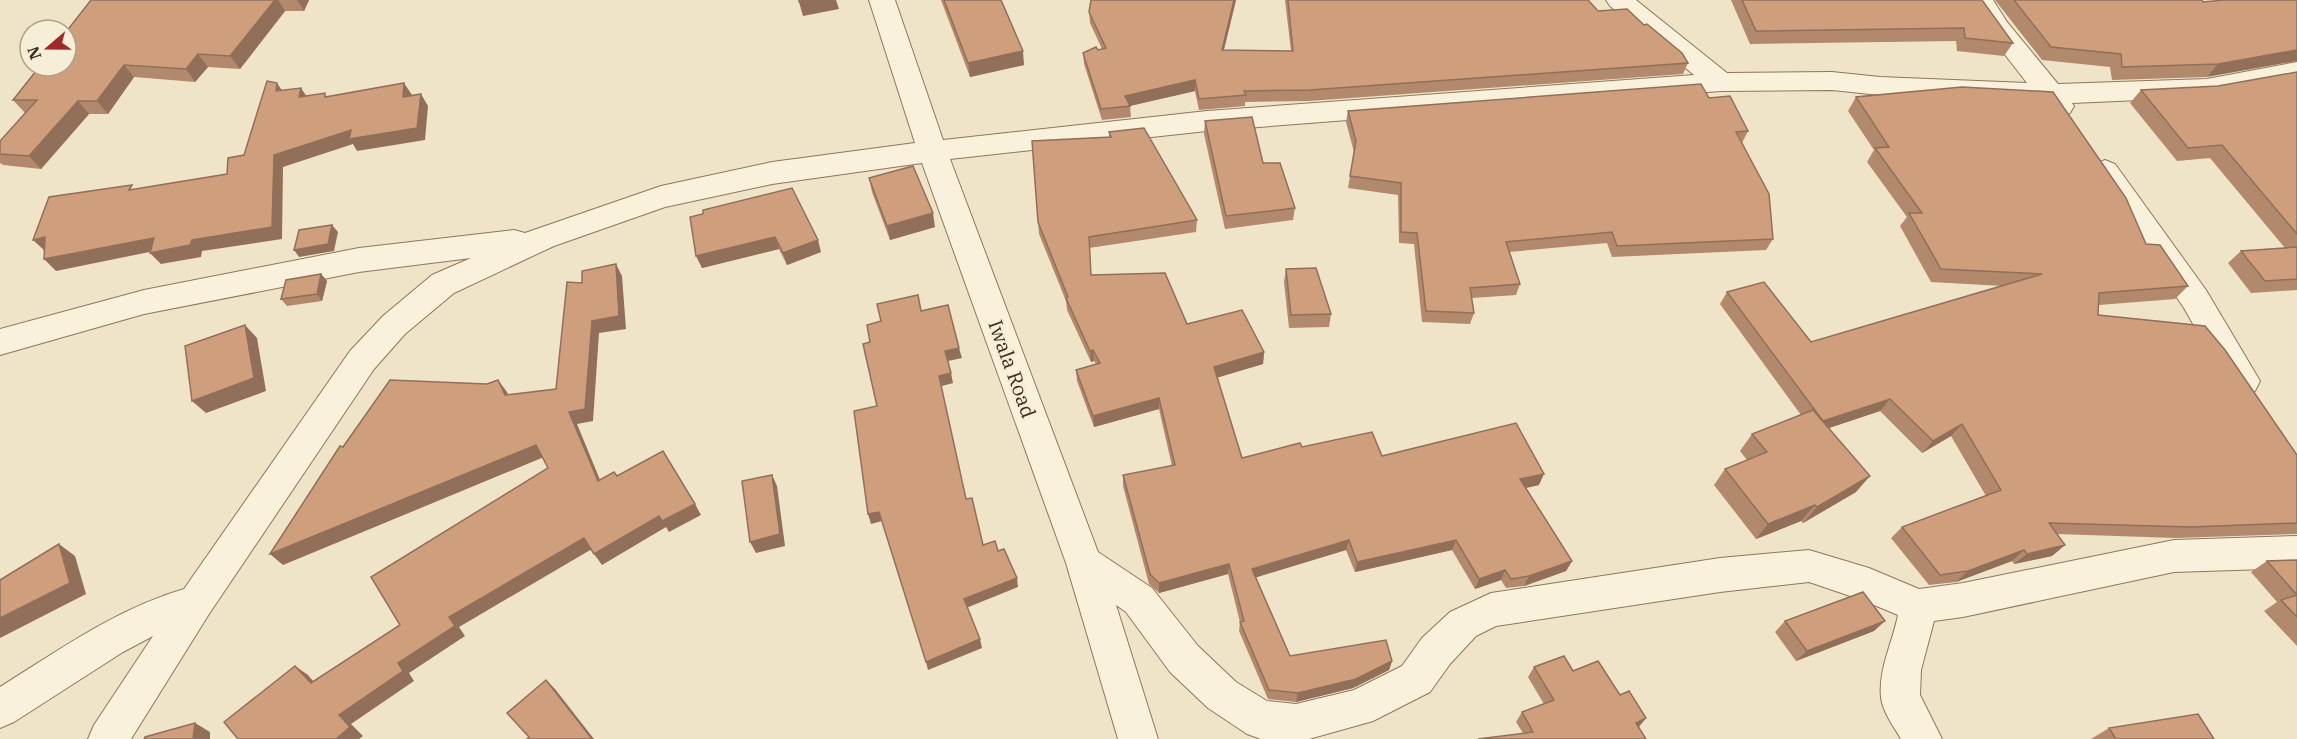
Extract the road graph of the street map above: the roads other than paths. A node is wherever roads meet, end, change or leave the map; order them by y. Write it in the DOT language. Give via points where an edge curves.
graph roads {
  1 [pos="882,0"];
  2 [pos="1618,0"];
  3 [pos="1980,0"];
  4 [pos="2297,71"];
  5 [pos="1721,82"];
  6 [pos="2052,94"];
  7 [pos="932,151"];
  8 [pos="543,237"];
  9 [pos="0,342"];
  10 [pos="2263,409"];
  11 [pos="2297,552"];
  12 [pos="1084,563"];
  13 [pos="196,602"];
  14 [pos="1918,606"];
  15 [pos="0,709"];
  16 [pos="108,739"];
  17 [pos="1138,739"];
  18 [pos="1922,739"];
  1 -- 7 [label="street, Iwala Road"];
  2 -- 5 [label="street"];
  3 -- 6 [label="street"];
  4 -- 6 [label="street" via="2207,88"];
  5 -- 6 [label="street" via="1832,81"];
  5 -- 7 [label="street" via="1207,121"];
  6 -- 10 [label="street" via="2195,299 2230,362"];
  7 -- 8 [label="street" via="772,173 661,197"];
  7 -- 12 [label="street, Iwala Road"];
  8 -- 9 [label="street" via="359,260 144,302"];
  8 -- 13 [label="street" via="443,284 394,325 362,360"];
  11 -- 14 [label="street" via="2174,556"];
  12 -- 14 [label="street" via="1139,600 1184,659 1222,695 1261,720 1296,723 1359,708 1416,679 1463,624 1491,610 1720,575 1809,566"];
  12 -- 17 [label="street, Iwala Road"];
  13 -- 15 [label="street" via="157,614 110,639"];
  13 -- 16 [label="street"];
  14 -- 18 [label="street" via="1902,670 1900,698"];
}
